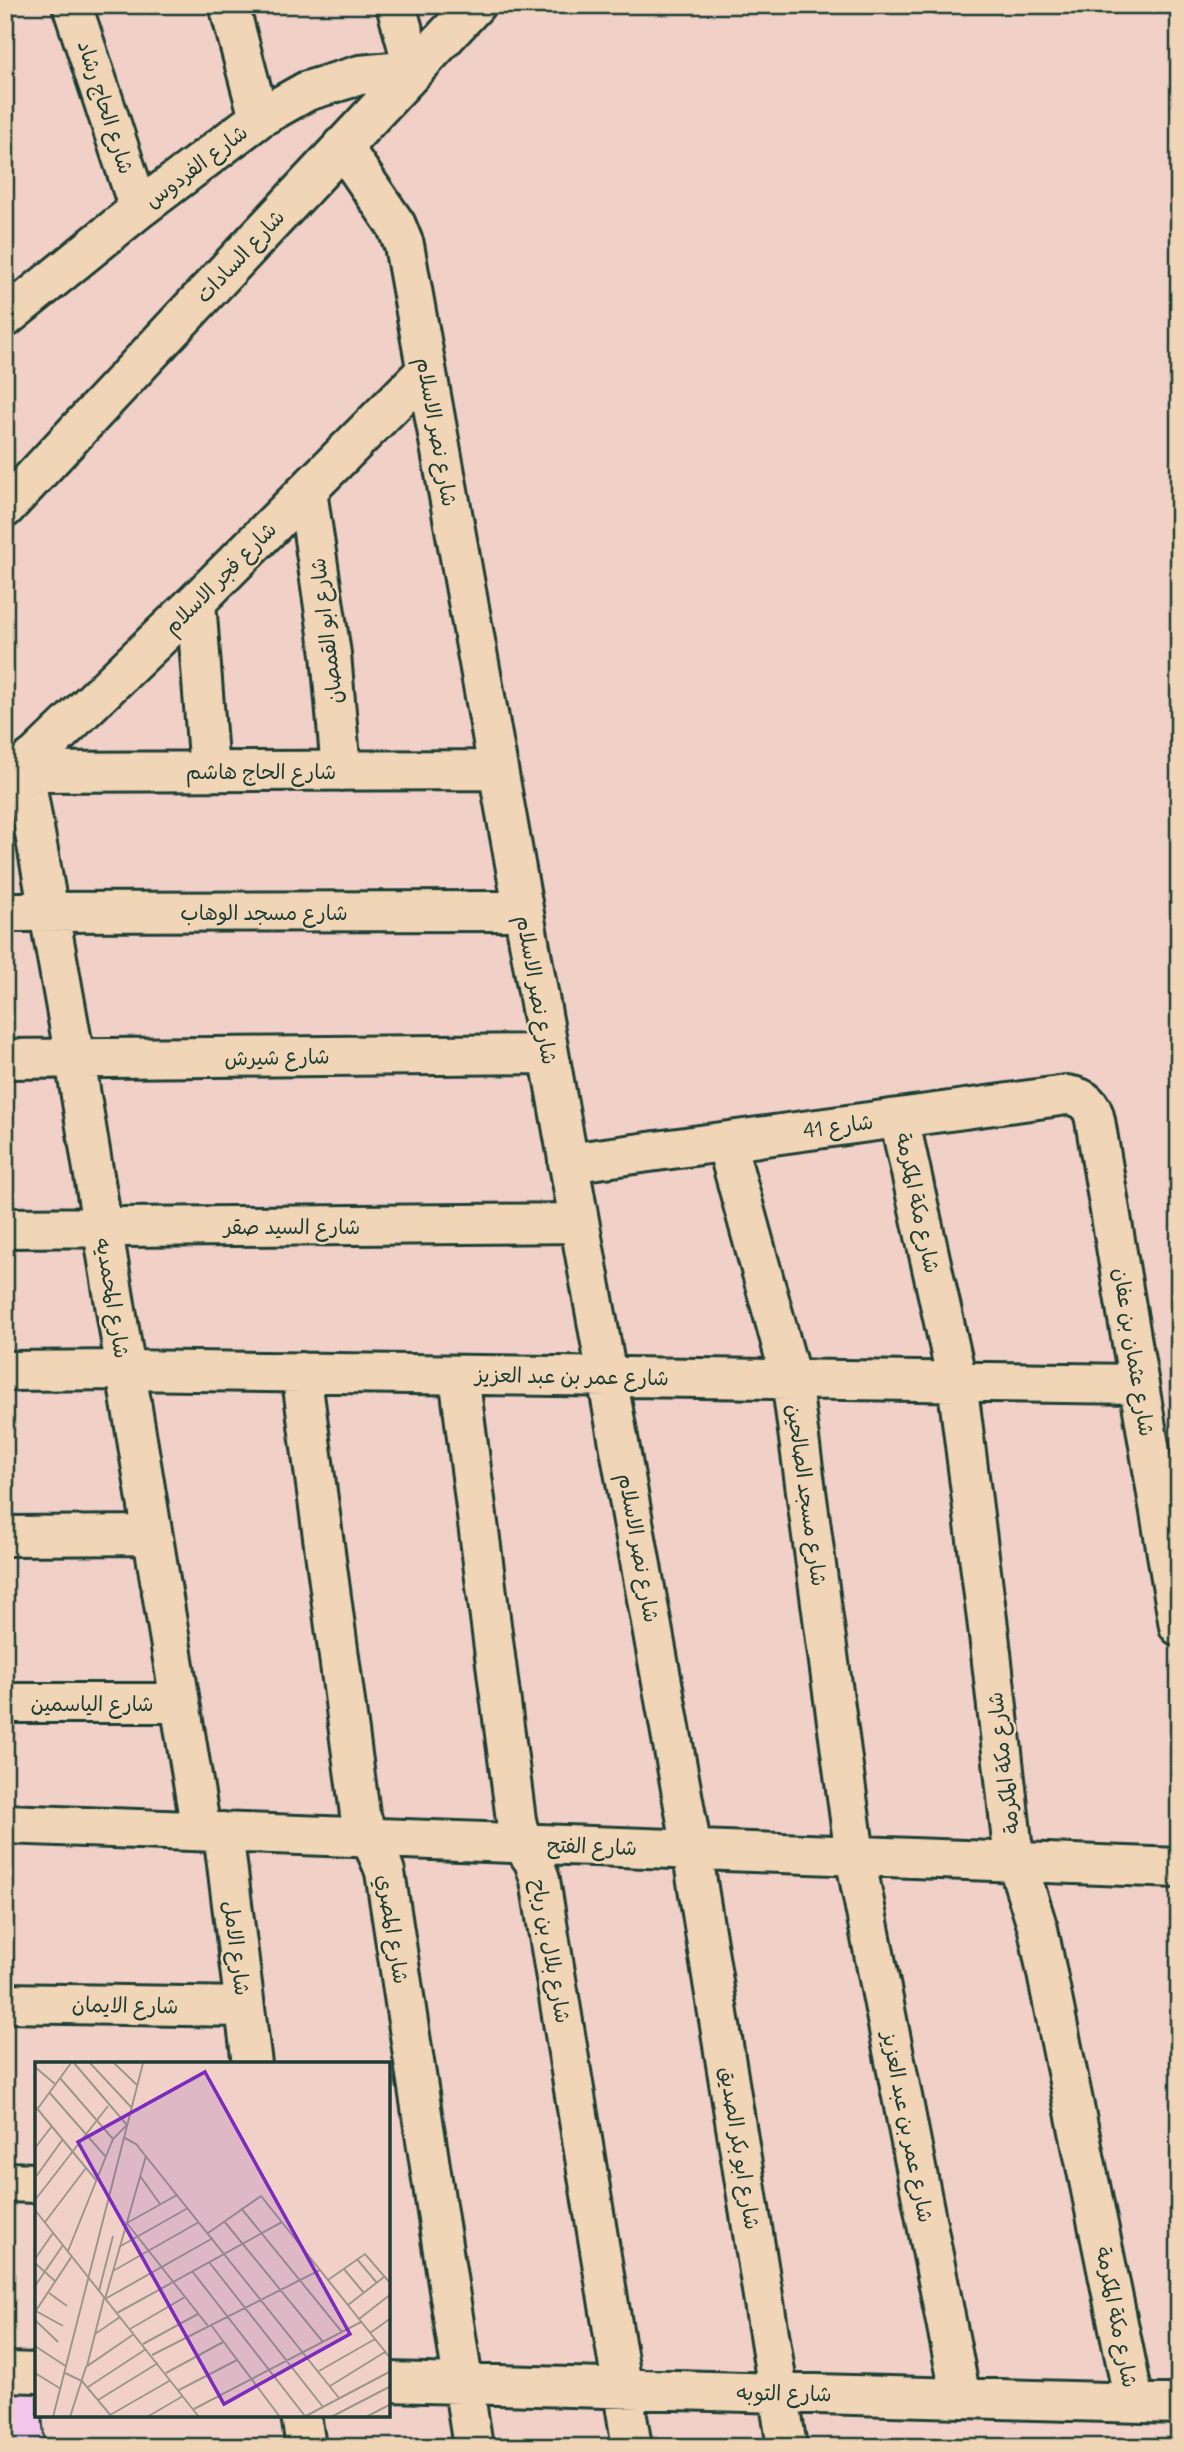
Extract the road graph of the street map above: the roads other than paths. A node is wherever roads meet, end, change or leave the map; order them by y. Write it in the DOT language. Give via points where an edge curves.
graph roads {
  1 [pos="72,5"];
  2 [pos="229,5"];
  3 [pos="396,5"];
  4 [pos="475,5"];
  5 [pos="414,70"];
  6 [pos="259,118"];
  7 [pos="342,146"];
  8 [pos="139,209"];
  9 [pos="5,318"];
  10 [pos="426,371"];
  11 [pos="307,491"];
  12 [pos="5,508"];
  13 [pos="196,602"];
  14 [pos="498,770"];
  15 [pos="18,771"];
  16 [pos="209,771"];
  17 [pos="341,771"];
  18 [pos="523,911"];
  19 [pos="5,912"];
  20 [pos="49,912"];
  21 [pos="549,1054"];
  22 [pos="5,1059"];
  23 [pos="75,1059"];
  24 [pos="900,1118"];
  25 [pos="1095,1120"];
  26 [pos="726,1142"];
  27 [pos="568,1163"];
  28 [pos="579,1223"];
  29 [pos="102,1227"];
  30 [pos="5,1228"];
  31 [pos="125,1370"];
  32 [pos="5,1371"];
  33 [pos="301,1372"];
  34 [pos="459,1374"];
  35 [pos="608,1377"];
  36 [pos="792,1379"];
  37 [pos="957,1381"];
  38 [pos="1139,1384"];
  39 [pos="152,1535"];
  40 [pos="5,1536"];
  41 [pos="1179,1626"];
  42 [pos="5,1703"];
  43 [pos="180,1703"];
  44 [pos="5,1824"];
  45 [pos="212,1832"];
  46 [pos="370,1838"];
  47 [pos="522,1844"];
  48 [pos="692,1850"];
  49 [pos="855,1856"];
  50 [pos="1017,1862"];
  51 [pos="1179,1868"];
  52 [pos="5,2003"];
  53 [pos="245,2007"];
  54 [pos="252,2062"];
  55 [pos="5,2182"];
  56 [pos="35,2183"];
  57 [pos="5,2372"];
  58 [pos="35,2373"];
  59 [pos="390,2382"];
  60 [pos="463,2385"];
  61 [pos="623,2389"];
  62 [pos="779,2393"];
  63 [pos="961,2398"];
  64 [pos="1134,2402"];
  65 [pos="1179,2404"];
  66 [pos="301,2417"];
  67 [pos="306,2447"];
  68 [pos="473,2447"];
  69 [pos="632,2447"];
  70 [pos="787,2447"];
  1 -- 8 [label="street, شارع الحاج رشاد"];
  2 -- 6 [label="street"];
  3 -- 5 [label="street"];
  4 -- 5 [label="street, شارع السادات"];
  5 -- 6 [label="street, شارع الفردوس" via="360,75 307,91"];
  5 -- 7 [label="street, شارع السادات"];
  6 -- 8 [label="street, شارع الفردوس"];
  7 -- 10 [label="street, شارع نصر الاسلام" via="401,235"];
  7 -- 12 [label="street, شارع السادات"];
  8 -- 9 [label="street, شارع الفردوس"];
  10 -- 11 [label="street, شارع فجر الاسلام"];
  10 -- 14 [label="street, شارع نصر الاسلام"];
  11 -- 13 [label="street, شارع فجر الاسلام"];
  11 -- 17 [label="street, شارع ابو القمصان" via="331,654"];
  13 -- 15 [label="street, شارع فجر الاسلام"];
  13 -- 16 [label="street"];
  14 -- 17 [label="street, شارع الحاج هاشم"];
  14 -- 18 [label="street, شارع نصر الاسلام"];
  15 -- 16 [label="street, شارع الحاج هاشم"];
  15 -- 20 [label="street, شارع المحمديه"];
  16 -- 17 [label="street, شارع الحاج هاشم"];
  18 -- 20 [label="street, شارع مسجد الوهاب"];
  18 -- 21 [label="street, شارع نصر الاسلام"];
  19 -- 20 [label="street, شارع مسجد الوهاب"];
  20 -- 23 [label="street, شارع المحمديه"];
  21 -- 23 [label="street, شارع شيرش"];
  21 -- 27 [label="street, شارع نصر الاسلام"];
  22 -- 23 [label="street, شارع شيرش"];
  23 -- 29 [label="street, شارع المحمديه"];
  24 -- 25 [label="street, شارع 41" via="1067,1095 1089,1104"];
  24 -- 26 [label="street, شارع 41"];
  24 -- 37 [label="street, شارع مكة المكرمة"];
  25 -- 38 [label="street, شارع عثمان بن عفان"];
  26 -- 27 [label="street, شارع 41"];
  26 -- 36 [label="street, شارع مسجد الصالحين"];
  27 -- 28 [label="street, شارع نصر الاسلام"];
  28 -- 29 [label="street, شارع السيد صقر"];
  28 -- 35 [label="street, شارع نصر الاسلام"];
  29 -- 30 [label="street, شارع السيد صقر"];
  29 -- 31 [label="street, شارع المحمديه"];
  31 -- 32 [label="street, شارع عمر بن عبد العزيز"];
  31 -- 33 [label="street, شارع عمر بن عبد العزيز"];
  31 -- 39 [label="street, شارع المحمديه"];
  33 -- 34 [label="street, شارع عمر بن عبد العزيز"];
  33 -- 46 [label="street, شارع المصري" via="360,1814"];
  34 -- 35 [label="street, شارع عمر بن عبد العزيز"];
  34 -- 47 [label="street, شارع بلال بن رباح"];
  35 -- 36 [label="street, شارع عمر بن عبد العزيز"];
  35 -- 48 [label="street, شارع نصر الاسلام"];
  36 -- 37 [label="street, شارع عمر بن عبد العزيز"];
  36 -- 49 [label="street, شارع مسجد الصالحين"];
  37 -- 38 [label="street, شارع عمر بن عبد العزيز"];
  37 -- 50 [label="street, شارع مكة المكرمة"];
  38 -- 41 [label="street, شارع عثمان بن عفان"];
  39 -- 40 [label="street"];
  39 -- 43 [label="street, شارع المحمديه"];
  42 -- 43 [label="street, شارع الياسمين"];
  43 -- 45 [label="street, شارع المحمديه"];
  44 -- 45 [label="street, شارع الفتح"];
  45 -- 46 [label="street, شارع الفتح"];
  45 -- 53 [label="street, شارع الامل"];
  46 -- 47 [label="street, شارع الفتح"];
  46 -- 60 [label="street, شارع المصري" via="385,1872"];
  47 -- 48 [label="street, شارع الفتح"];
  47 -- 61 [label="street, شارع بلال بن رباح" via="540,1880"];
  48 -- 49 [label="street, شارع الفتح"];
  48 -- 62 [label="street, شارع ابو بكر الصديق"];
  49 -- 50 [label="street, شارع الفتح"];
  49 -- 63 [label="street, شارع عمر بن عبد العزيز"];
  50 -- 51 [label="street, شارع الفتح"];
  50 -- 64 [label="street, شارع مكة المكرمة" via="1038,1930"];
  52 -- 53 [label="street, شارع الايمان"];
  53 -- 54 [label="street, شارع الامل"];
  55 -- 56 [label="street"];
  57 -- 58 [label="street"];
  59 -- 60 [label="street, شارع التوبه"];
  60 -- 61 [label="street, شارع التوبه"];
  60 -- 68 [label="street, شارع المصري"];
  61 -- 62 [label="street, شارع التوبه"];
  61 -- 69 [label="street, شارع بلال بن رباح"];
  62 -- 63 [label="street, شارع التوبه"];
  62 -- 70 [label="street, شارع ابو بكر الصديق"];
  63 -- 64 [label="street, شارع التوبه"];
  64 -- 65 [label="street, شارع التوبه"];
  66 -- 67 [label="street"];
}
